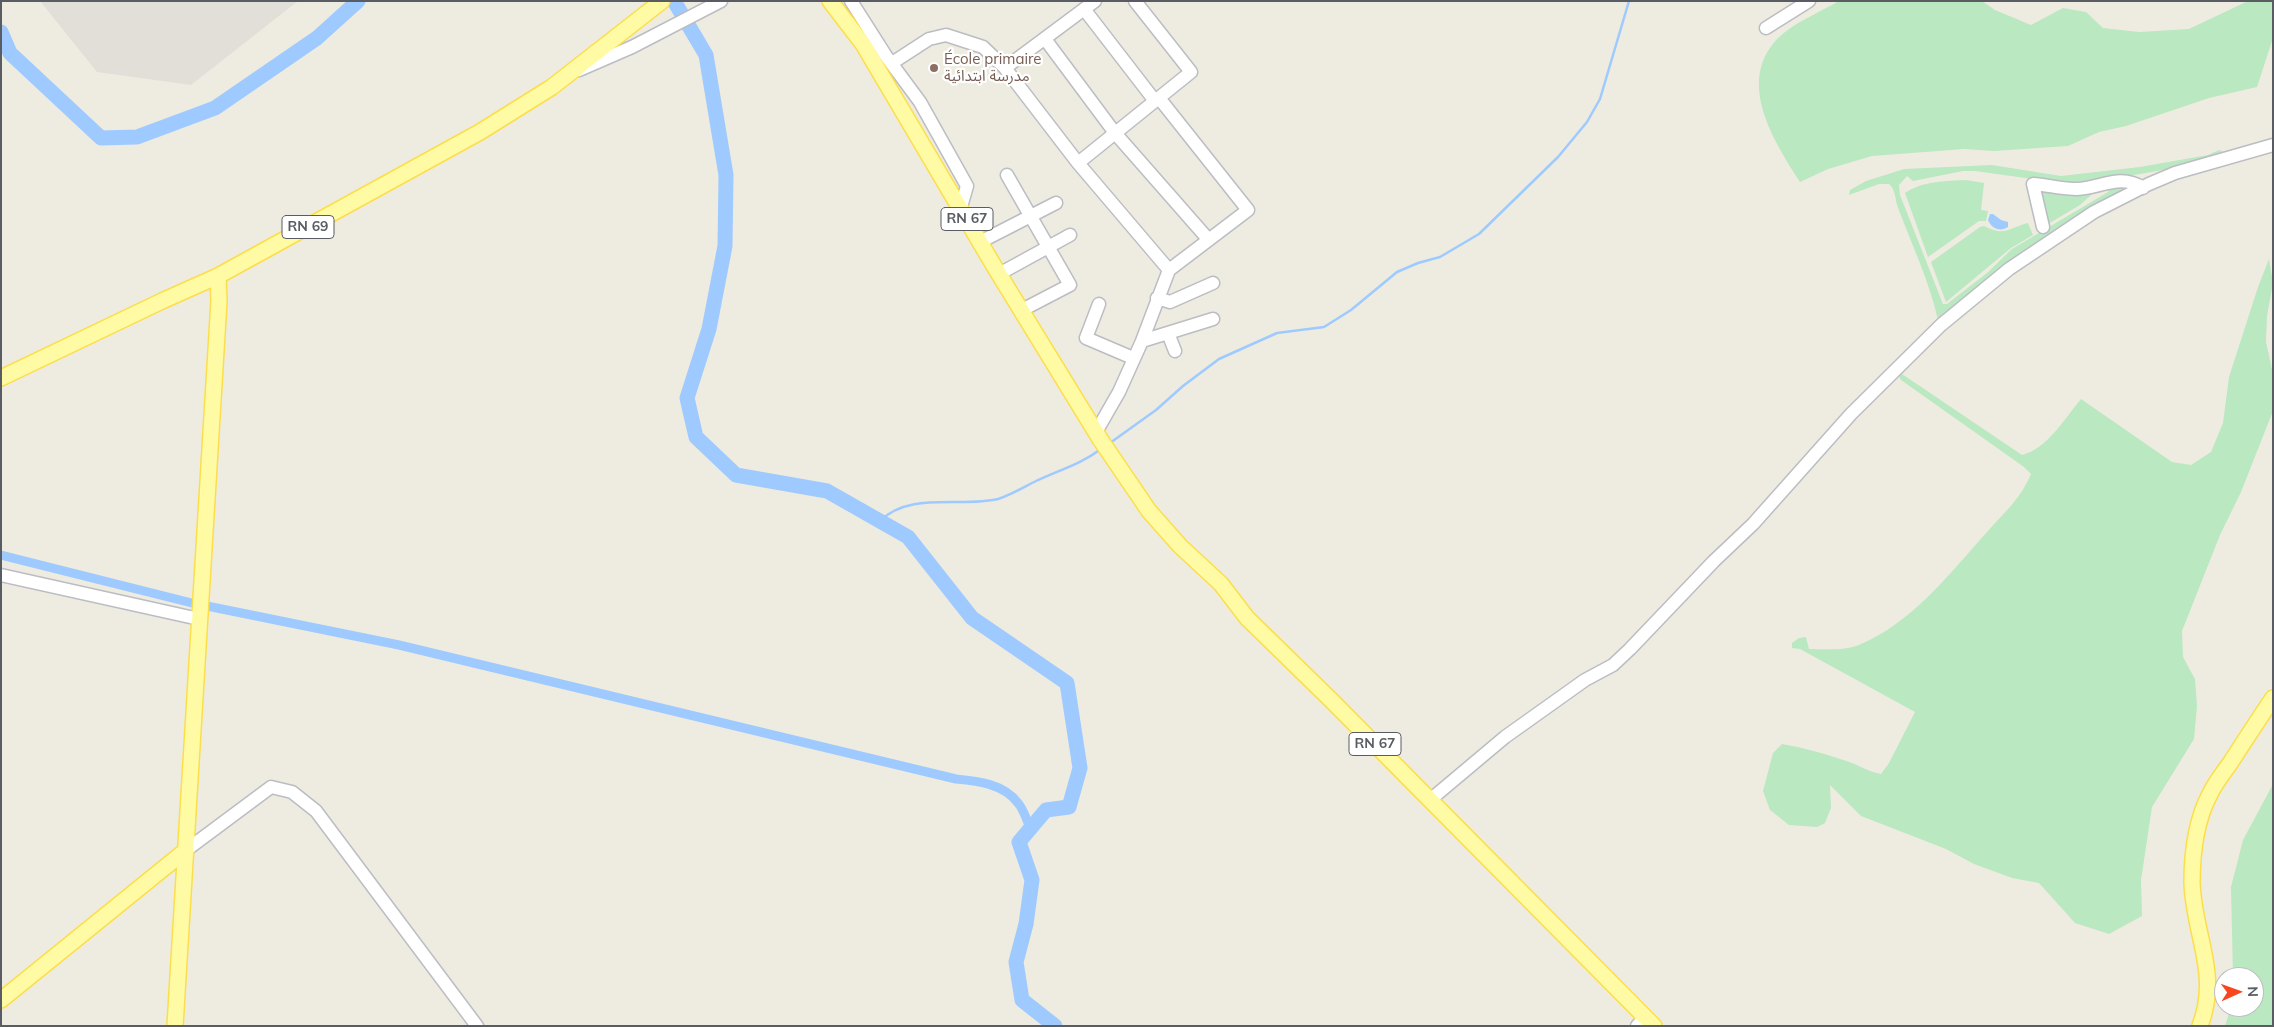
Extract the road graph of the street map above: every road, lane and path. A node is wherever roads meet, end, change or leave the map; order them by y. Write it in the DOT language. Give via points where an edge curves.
graph roads {
  1 [pos="662,1"];
  2 [pos="721,1"];
  3 [pos="830,1"];
  4 [pos="851,1"];
  5 [pos="1095,1"];
  6 [pos="1134,1"];
  7 [pos="1809,1"];
  8 [pos="1084,10"];
  9 [pos="1766,28"];
  10 [pos="1045,39"];
  11 [pos="892,63"];
  12 [pos="1005,68"];
  13 [pos="566,76"];
  14 [pos="1157,100"];
  15 [pos="1115,133"];
  16 [pos="2273,145"];
  17 [pos="1078,163"];
  18 [pos="1008,175"];
  19 [pos="2143,188"];
  20 [pos="1056,202"];
  21 [pos="960,207"];
  22 [pos="1030,216"];
  23 [pos="2043,227"];
  24 [pos="1070,235"];
  25 [pos="1208,239"];
  26 [pos="980,242"];
  27 [pos="1049,246"];
  28 [pos="1169,270"];
  29 [pos="999,274"];
  30 [pos="218,276"];
  31 [pos="1213,283"];
  32 [pos="1157,298"];
  33 [pos="1099,304"];
  34 [pos="1022,310"];
  35 [pos="1213,319"];
  36 [pos="1168,333"];
  37 [pos="1142,340"];
  38 [pos="1175,351"];
  39 [pos="1134,358"];
  40 [pos="1,378"];
  41 [pos="1098,435"];
  42 [pos="1,575"];
  43 [pos="199,619"];
  44 [pos="2273,698"];
  45 [pos="2273,711"];
  46 [pos="1430,800"];
  47 [pos="185,851"];
  48 [pos="1,1000"];
  49 [pos="1646,1023"];
  50 [pos="175,1026"];
  51 [pos="477,1026"];
  52 [pos="2200,1026"];
  53 [pos="2206,1026"];
  1 -- 13 [label="main road, RN 69"];
  2 -- 13 [label="street" via="632,48"];
  3 -- 21 [label="main road, RN 67" via="863,44"];
  4 -- 11 [label="street"];
  5 -- 8 [label="street"];
  6 -- 14 [label="street" via="1192,72"];
  7 -- 9 [label="street"];
  8 -- 10 [label="street"];
  8 -- 14 [label="street"];
  10 -- 12 [label="street"];
  10 -- 15 [label="street"];
  11 -- 12 [label="street" via="929,39 946,35 983,47"];
  11 -- 21 [label="street" via="920,102 967,186"];
  12 -- 17 [label="street"];
  13 -- 30 [label="main road, RN 69" via="480,132"];
  14 -- 15 [label="street"];
  14 -- 25 [label="street" via="1248,210"];
  15 -- 17 [label="street"];
  15 -- 25 [label="street"];
  16 -- 19 [label="street" via="2176,173"];
  17 -- 28 [label="street"];
  18 -- 22 [label="street"];
  19 -- 23 [label="street" via="2126,180 2076,189 2033,184"];
  19 -- 46 [label="street" via="2094,212 2009,269 1941,325 1851,414 1753,524 1630,650 1505,737"];
  20 -- 22 [label="street"];
  21 -- 26 [label="main road, RN 67"];
  22 -- 26 [label="street"];
  22 -- 27 [label="street"];
  24 -- 27 [label="street"];
  25 -- 28 [label="street"];
  26 -- 29 [label="main road, RN 67"];
  27 -- 29 [label="street"];
  27 -- 34 [label="street" via="1070,285"];
  28 -- 32 [label="street"];
  29 -- 34 [label="main road, RN 67"];
  30 -- 40 [label="main road, RN 69"];
  30 -- 43 [label="main road"];
  31 -- 32 [label="street" via="1170,302"];
  32 -- 37 [label="street"];
  33 -- 39 [label="street" via="1086,338"];
  34 -- 41 [label="main road, RN 67"];
  35 -- 36 [label="street"];
  36 -- 37 [label="street"];
  36 -- 38 [label="street"];
  37 -- 39 [label="street"];
  39 -- 41 [label="street"];
  41 -- 46 [label="main road, RN 67" via="1149,511 1180,546 1221,584 1247,618"];
  42 -- 43 [label="street"];
  43 -- 47 [label="main road"];
  44 -- 52 [label="main road" via="2210,794 2200,821 2192,883 2209,983 2207,1008"];
  45 -- 53 [label="main road" via="2216,796 2206,824 2201,852 2201,889 2203,918 2216,983"];
  46 -- 49 [label="main road, RN 67"];
  47 -- 48 [label="main road"];
  47 -- 50 [label="main road"];
  47 -- 51 [label="street" via="272,786 292,792 316,811"];
}
